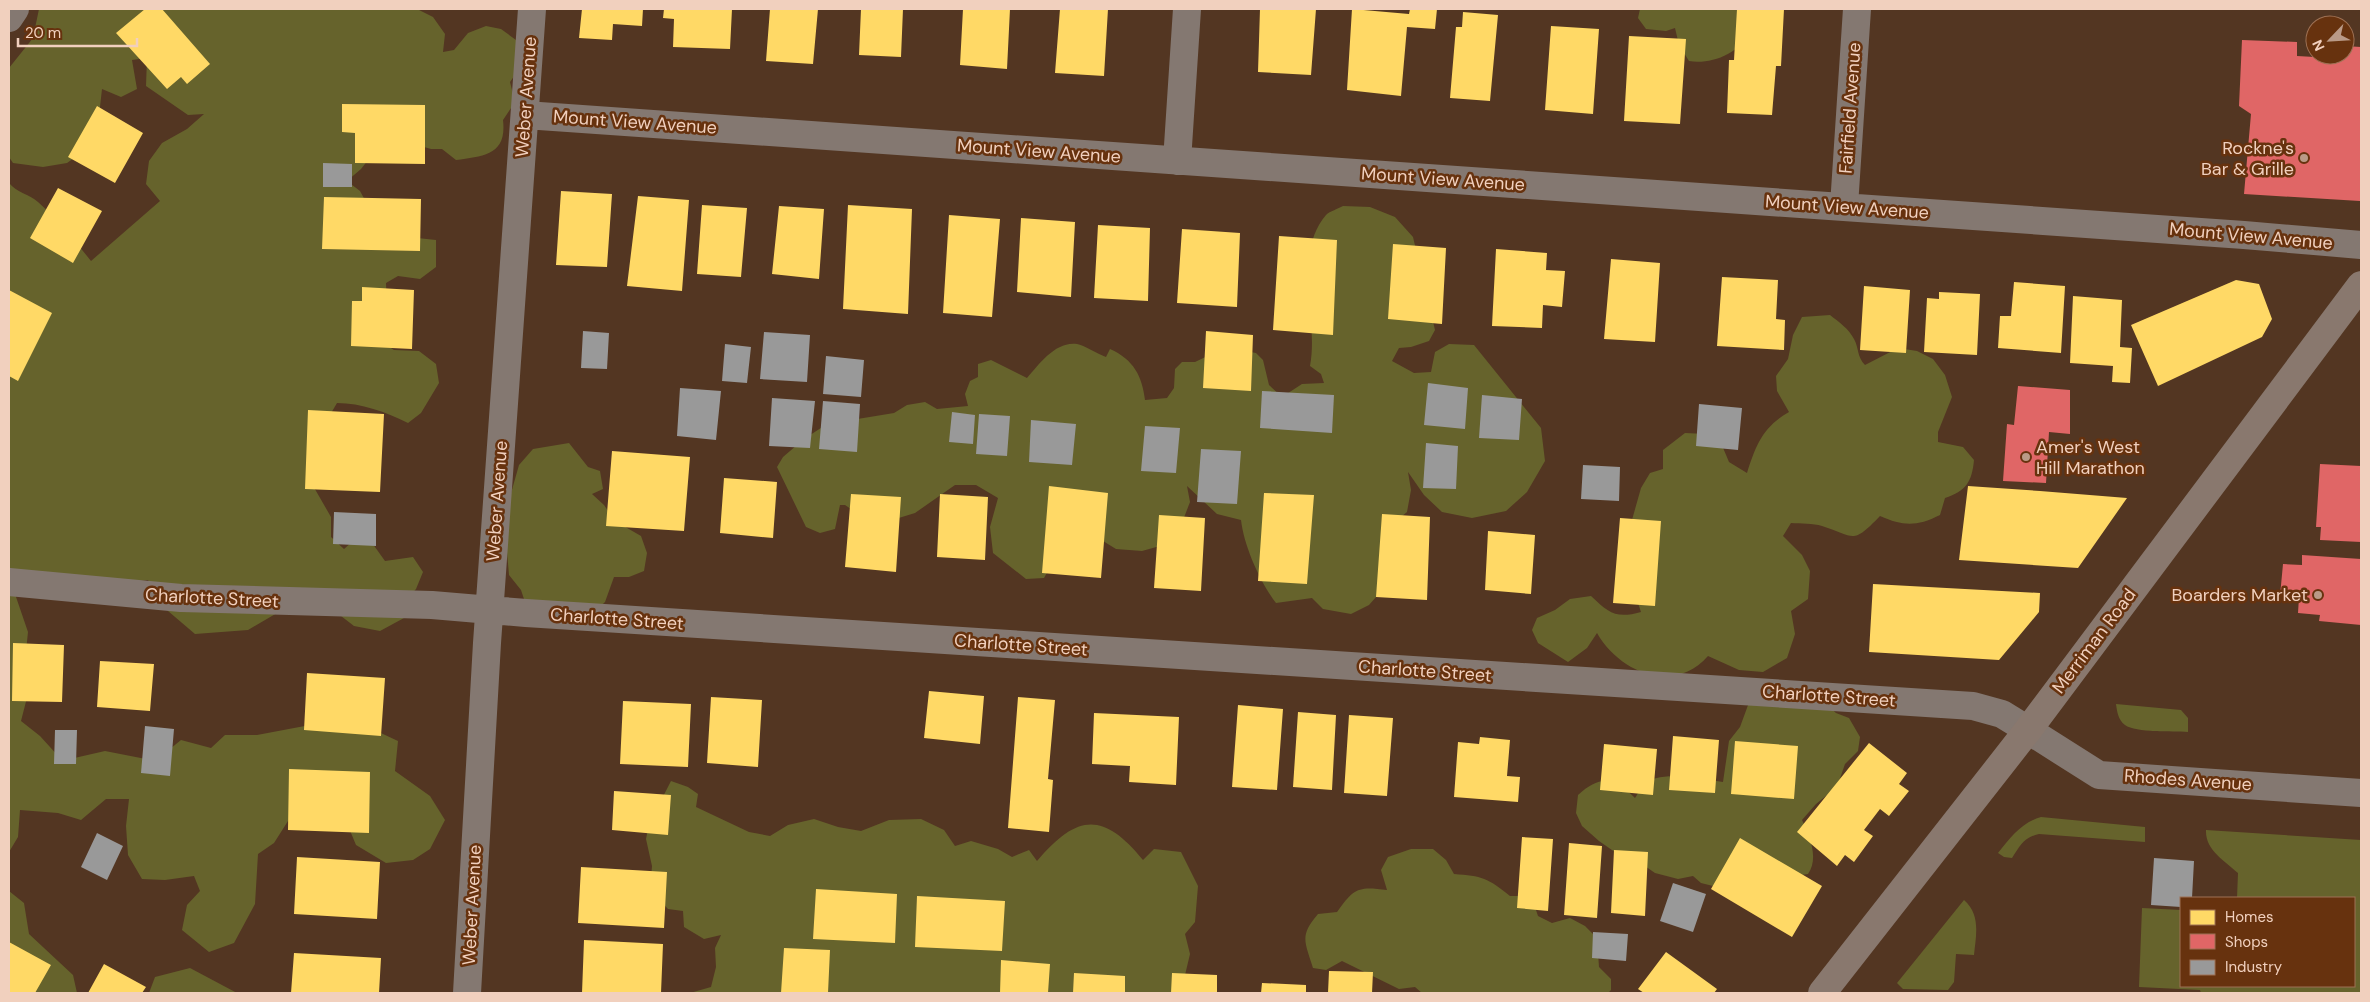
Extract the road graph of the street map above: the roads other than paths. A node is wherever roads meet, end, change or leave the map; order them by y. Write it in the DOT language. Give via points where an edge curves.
graph roads {
  1 [pos="15,9"];
  2 [pos="532,9"];
  3 [pos="1187,9"];
  4 [pos="1857,9"];
  5 [pos="9,18"];
  6 [pos="525,114"];
  7 [pos="1177,161"];
  8 [pos="1844,206"];
  9 [pos="2361,245"];
  10 [pos="2361,285"];
  11 [pos="9,582"];
  12 [pos="489,610"];
  13 [pos="2028,730"];
  14 [pos="2361,793"];
  15 [pos="467,993"];
  16 [pos="1822,993"];
  1 -- 5 [label="street"];
  2 -- 6 [label="street, Weber Avenue"];
  3 -- 7 [label="street"];
  4 -- 8 [label="street, Fairfield Avenue"];
  6 -- 7 [label="street, Mount View Avenue"];
  6 -- 12 [label="street, Weber Avenue"];
  7 -- 8 [label="street, Mount View Avenue"];
  8 -- 9 [label="street, Mount View Avenue"];
  10 -- 13 [label="main road, Merriman Road"];
  11 -- 12 [label="street, Charlotte Street" via="182,598 432,605"];
  12 -- 13 [label="street, Charlotte Street" via="1973,706 2002,714"];
  12 -- 15 [label="street, Weber Avenue"];
  13 -- 14 [label="street, Rhodes Avenue" via="2099,775"];
  13 -- 16 [label="main road, Merriman Road"];
}
